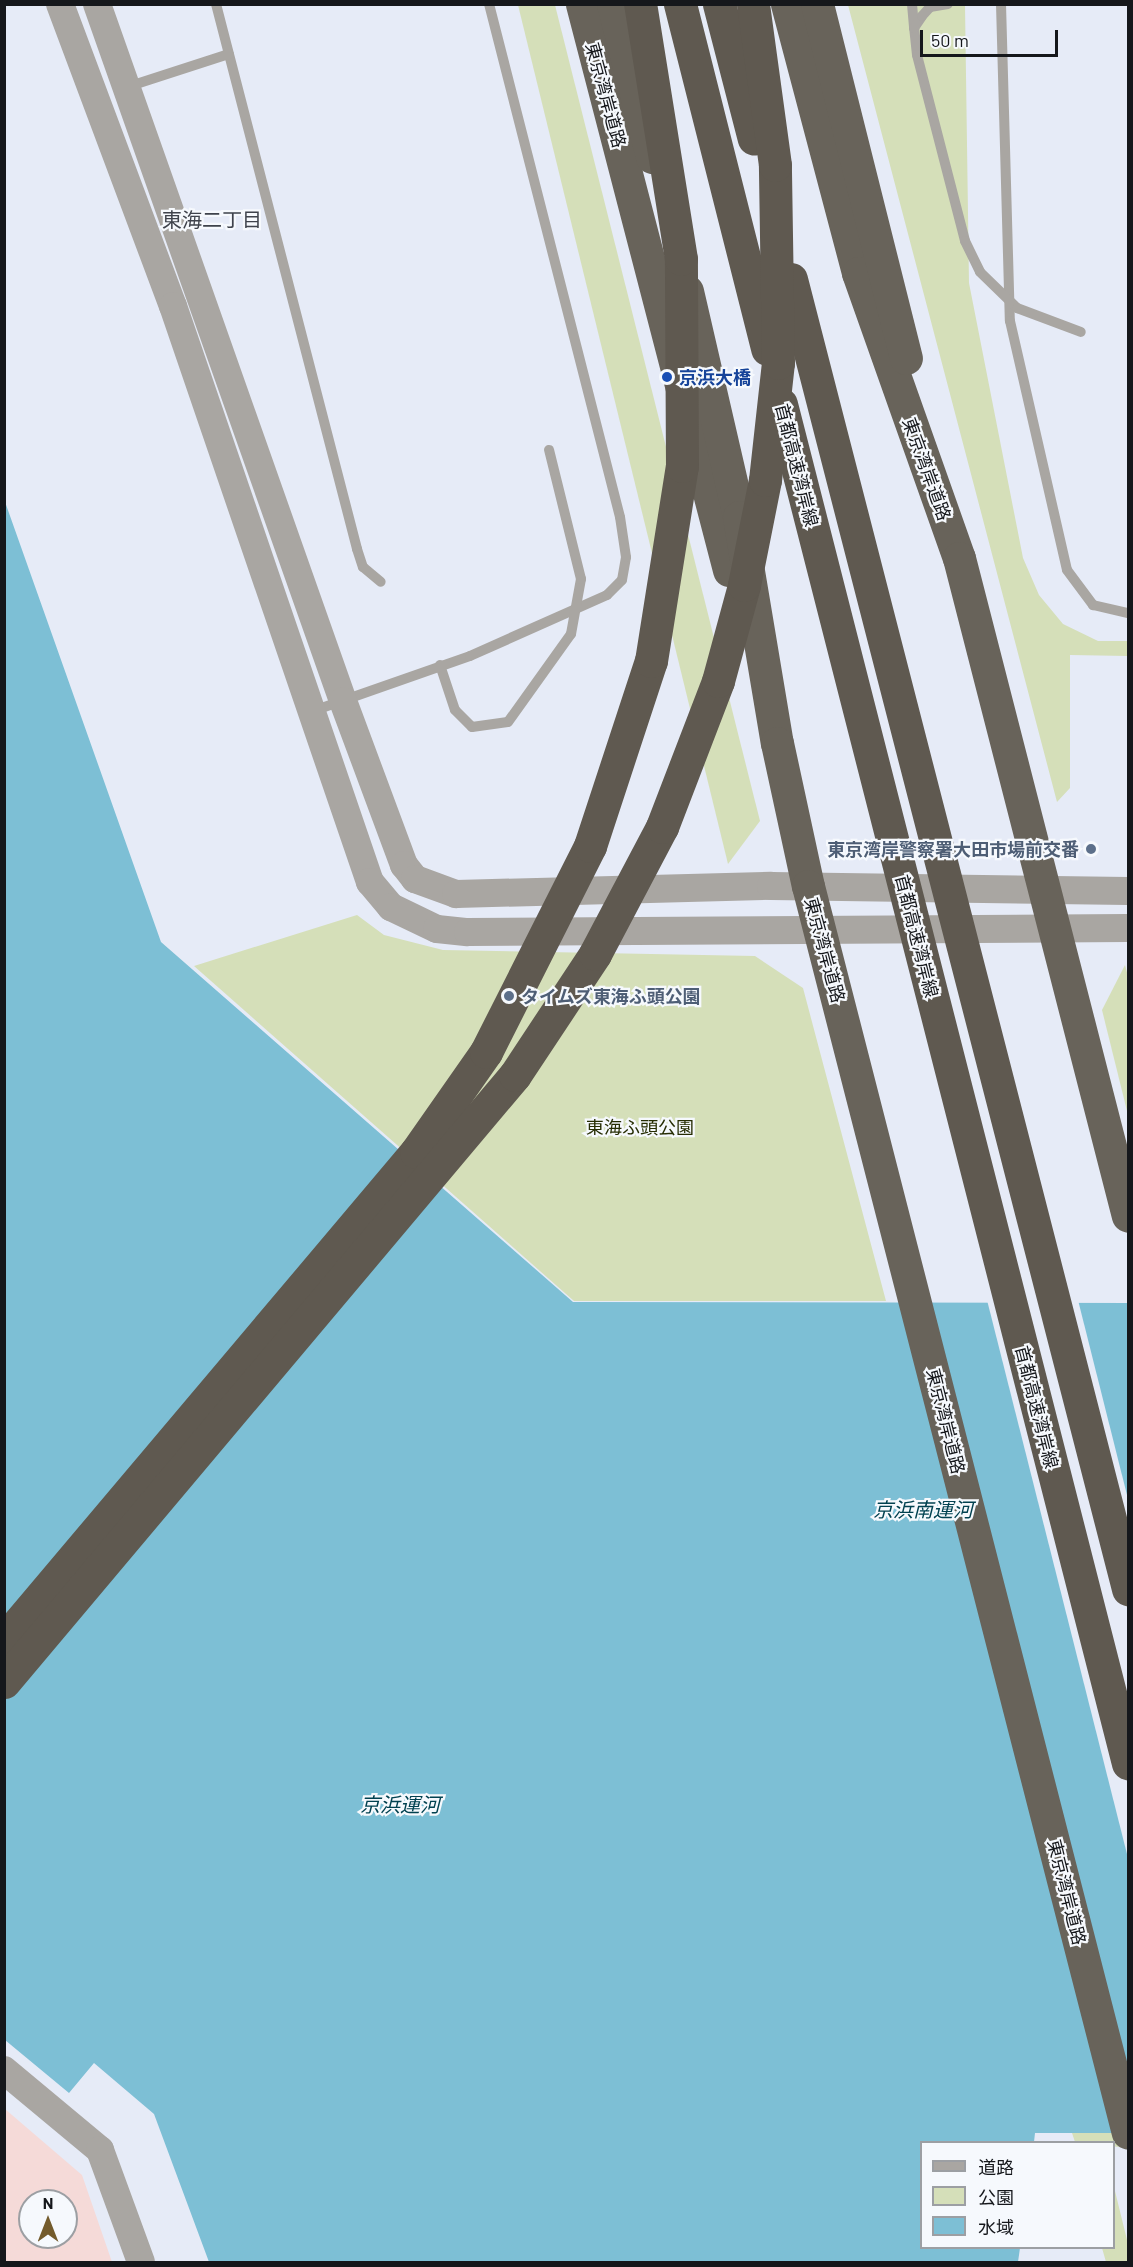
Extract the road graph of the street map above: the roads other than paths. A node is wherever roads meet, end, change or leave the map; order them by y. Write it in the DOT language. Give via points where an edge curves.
graph roads {
  1 [pos="60,4"];
  2 [pos="97,4"];
  3 [pos="216,4"];
  4 [pos="489,4"];
  5 [pos="582,4"];
  6 [pos="613,4"];
  7 [pos="640,4"];
  8 [pos="680,4"];
  9 [pos="719,4"];
  10 [pos="753,4"];
  11 [pos="788,4"];
  12 [pos="817,4"];
  13 [pos="912,4"];
  14 [pos="948,4"];
  15 [pos="1001,4"];
  16 [pos="914,28"];
  17 [pos="229,54"];
  18 [pos="126,87"];
  19 [pos="1081,332"];
  20 [pos="549,450"];
  21 [pos="927,472"];
  22 [pos="381,582"];
  23 [pos="1128,613"];
  24 [pos="440,665"];
  25 [pos="343,701"];
  26 [pos="310,712"];
  27 [pos="777,743"];
  28 [pos="808,886"];
  29 [pos="1128,891"];
  30 [pos="1043,892"];
  31 [pos="1053,927"];
  32 [pos="1128,928"];
  33 [pos="820,931"];
  34 [pos="1128,1216"];
  35 [pos="1128,1589"];
  36 [pos="4,1640"];
  37 [pos="4,1682"];
  38 [pos="1128,1763"];
  39 [pos="4,2070"];
  40 [pos="1128,2133"];
  41 [pos="141,2262"];
  1 -- 26 [label="street" via="173,306"];
  2 -- 18 [label="street"];
  3 -- 17 [label="lane"];
  4 -- 24 [label="lane" via="626,557 622,580 607,595"];
  5 -- 27 [label="highway, 東京湾岸道路"];
  6 -- 27 [label="highway, 東京湾岸道路" via="707,370 739,517"];
  7 -- 36 [label="highway, bridge" via="681,259 682,466 651,661 594,836 525,982 486,1052 416,1152"];
  8 -- 38 [label="highway, 首都高速湾岸線, bridge"];
  9 -- 35 [label="highway, bridge"];
  10 -- 37 [label="highway, bridge" via="775,165 780,273 776,387 744,585 718,681 662,827 595,954 515,1075"];
  11 -- 21 [label="highway, 東京湾岸道路" via="858,273"];
  12 -- 21 [label="highway" via="900,330"];
  13 -- 16 [label="lane"];
  14 -- 16 [label="lane" via="930,7"];
  15 -- 23 [label="lane" via="1010,321 1067,570 1093,605"];
  16 -- 19 [label="lane, bridge" via="917,55 965,241 980,272 1017,308"];
  17 -- 18 [label="lane"];
  17 -- 22 [label="lane" via="357,549 363,567"];
  18 -- 25 [label="street"];
  20 -- 24 [label="lane, bridge" via="581,579 571,634 508,722 472,727 455,710"];
  21 -- 30 [label="highway, 東京湾岸道路" via="959,558"];
  24 -- 25 [label="lane"];
  25 -- 26 [label="lane"];
  25 -- 28 [label="street" via="404,865 440,892"];
  26 -- 33 [label="street" via="370,882 391,907 420,923 490,932"];
  27 -- 28 [label="highway, 東京湾岸道路"];
  28 -- 30 [label="street"];
  28 -- 33 [label="highway, 東京湾岸道路"];
  29 -- 30 [label="street"];
  30 -- 31 [label="highway, 東京湾岸道路"];
  31 -- 32 [label="street"];
  31 -- 33 [label="street"];
  31 -- 34 [label="highway, 東京湾岸道路"];
  33 -- 40 [label="highway, 東京湾岸道路"];
  39 -- 41 [label="street" via="100,2151"];
}
